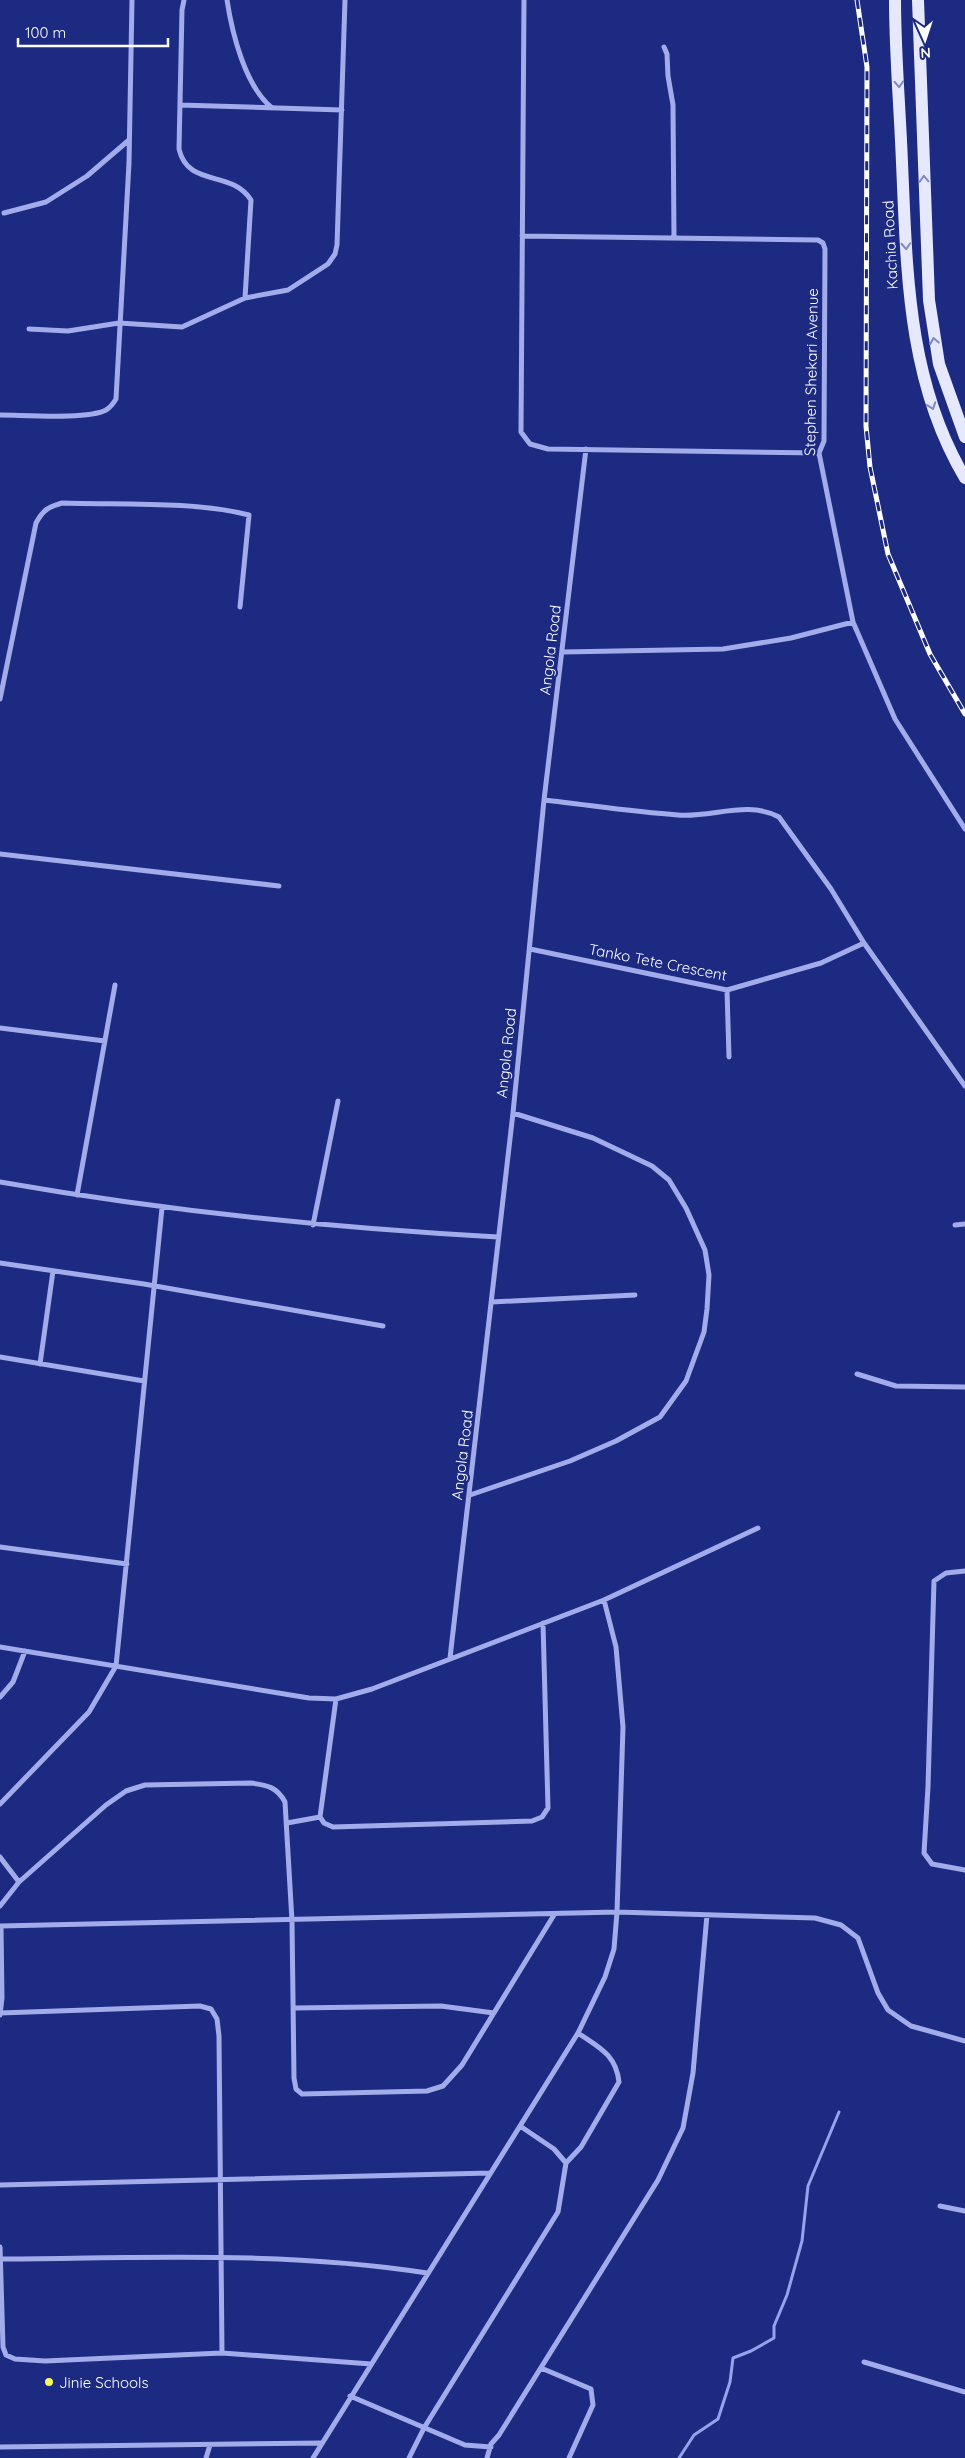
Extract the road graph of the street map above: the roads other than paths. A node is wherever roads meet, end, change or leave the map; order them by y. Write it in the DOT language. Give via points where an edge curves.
graph roads {
  1 [pos="132,0"];
  2 [pos="184,0"];
  3 [pos="227,0"];
  4 [pos="345,0"];
  5 [pos="524,0"];
  6 [pos="895,0"];
  7 [pos="918,0"];
  8 [pos="664,47"];
  9 [pos="180,105"];
  10 [pos="273,108"];
  11 [pos="342,110"];
  12 [pos="129,140"];
  13 [pos="4,213"];
  14 [pos="522,236"];
  15 [pos="674,238"];
  16 [pos="245,298"];
  17 [pos="119,323"];
  18 [pos="29,329"];
  19 [pos="0,415"];
  20 [pos="965,437"];
  21 [pos="586,450"];
  22 [pos="819,453"];
  23 [pos="965,478"];
  24 [pos="240,607"];
  25 [pos="853,622"];
  26 [pos="563,652"];
  27 [pos="0,699"];
  28 [pos="544,800"];
  29 [pos="965,829"];
  30 [pos="0,854"];
  31 [pos="279,886"];
  32 [pos="864,943"];
  33 [pos="530,949"];
  34 [pos="115,985"];
  35 [pos="726,990"];
  36 [pos="0,1028"];
  37 [pos="105,1041"];
  38 [pos="729,1057"];
  39 [pos="965,1086"];
  40 [pos="338,1101"];
  41 [pos="513,1113"];
  42 [pos="0,1182"];
  43 [pos="77,1195"];
  44 [pos="162,1208"];
  45 [pos="965,1224"];
  46 [pos="313,1225"];
  47 [pos="955,1225"];
  48 [pos="498,1237"];
  49 [pos="0,1263"];
  50 [pos="53,1271"];
  51 [pos="154,1287"];
  52 [pos="635,1296"];
  53 [pos="492,1302"];
  54 [pos="382,1326"];
  55 [pos="0,1357"];
  56 [pos="40,1364"];
  57 [pos="857,1374"];
  58 [pos="144,1382"];
  59 [pos="965,1387"];
  60 [pos="470,1495"];
  61 [pos="758,1528"];
  62 [pos="0,1547"];
  63 [pos="126,1564"];
  64 [pos="965,1572"];
  65 [pos="604,1600"];
  66 [pos="543,1623"];
  67 [pos="0,1647"];
  68 [pos="25,1651"];
  69 [pos="450,1658"];
  70 [pos="116,1666"];
  71 [pos="0,1697"];
  72 [pos="336,1699"];
  73 [pos="0,1804"];
  74 [pos="320,1817"];
  75 [pos="287,1823"];
  76 [pos="0,1857"];
  77 [pos="965,1870"];
  78 [pos="19,1882"];
  79 [pos="0,1906"];
  80 [pos="617,1912"];
  81 [pos="554,1915"];
  82 [pos="708,1915"];
  83 [pos="292,1921"];
  84 [pos="1,1926"];
  85 [pos="294,2008"];
  86 [pos="494,2013"];
  87 [pos="0,2014"];
  88 [pos="578,2033"];
  89 [pos="965,2041"];
  90 [pos="520,2126"];
  91 [pos="566,2163"];
  92 [pos="490,2173"];
  93 [pos="221,2180"];
  94 [pos="0,2185"];
  95 [pos="940,2206"];
  96 [pos="965,2211"];
  97 [pos="0,2247"];
  98 [pos="222,2258"];
  99 [pos="0,2259"];
  100 [pos="427,2273"];
  101 [pos="222,2353"];
  102 [pos="864,2362"];
  103 [pos="371,2364"];
  104 [pos="541,2368"];
  105 [pos="965,2392"];
  106 [pos="350,2396"];
  107 [pos="424,2428"];
  108 [pos="321,2443"];
  109 [pos="210,2444"];
  110 [pos="0,2447"];
  111 [pos="491,2447"];
  112 [pos="206,2458"];
  113 [pos="313,2458"];
  114 [pos="409,2458"];
  115 [pos="487,2458"];
  116 [pos="569,2458"];
  1 -- 12 [label="street"];
  2 -- 9 [label="street"];
  3 -- 10 [label="street" via="233,38 263,100"];
  4 -- 11 [label="street"];
  5 -- 14 [label="street"];
  6 -- 23 [label="main road, Kachia Road, one-way" via="909,300 930,398 943,436"];
  20 -- 7 [label="main road, one-way" via="939,364 928,300"];
  8 -- 15 [label="street" via="668,54 673,106"];
  9 -- 10 [label="street"];
  9 -- 16 [label="street" via="179,149 182,162 192,171 245,190 252,200"];
  10 -- 11 [label="street"];
  11 -- 16 [label="street" via="335,254 328,264 288,290"];
  12 -- 13 [label="street" via="87,176 46,202"];
  12 -- 17 [label="street"];
  14 -- 15 [label="street"];
  14 -- 21 [label="street" via="521,432 530,444 548,449"];
  15 -- 22 [label="street, Stephen Shekari Avenue" via="818,240 824,243 824,441"];
  16 -- 17 [label="street" via="182,327"];
  17 -- 18 [label="street" via="68,331"];
  17 -- 19 [label="street" via="116,399 112,406 104,412 87,415"];
  21 -- 22 [label="street"];
  21 -- 26 [label="street, Angola Road"];
  22 -- 25 [label="street, Stephen Shekari Avenue"];
  24 -- 27 [label="street" via="248,516 230,510 198,507 62,503 47,508 36,523"];
  25 -- 26 [label="street" via="791,638 723,649"];
  25 -- 29 [label="street, Stephen Shekari Avenue" via="895,719"];
  26 -- 28 [label="street, Angola Road"];
  28 -- 32 [label="street" via="680,816 754,808 769,811 779,816 831,889"];
  28 -- 33 [label="street, Angola Road"];
  30 -- 31 [label="street"];
  32 -- 35 [label="street, Tanko Tete Crescent" via="821,963"];
  32 -- 39 [label="street"];
  33 -- 35 [label="street, Tanko Tete Crescent"];
  33 -- 41 [label="street, Angola Road"];
  34 -- 37 [label="street"];
  35 -- 38 [label="street"];
  36 -- 37 [label="street"];
  37 -- 43 [label="street"];
  40 -- 46 [label="street"];
  41 -- 48 [label="street, Angola Road"];
  41 -- 60 [label="street" via="593,1138 652,1166 669,1180 705,1250 709,1275 707,1309 704,1332 686,1381 660,1417 570,1461"];
  42 -- 43 [label="street"];
  43 -- 44 [label="street"];
  44 -- 46 [label="street"];
  44 -- 51 [label="street"];
  45 -- 47 [label="street"];
  46 -- 48 [label="street"];
  48 -- 53 [label="street, Angola Road"];
  49 -- 50 [label="street"];
  50 -- 51 [label="street"];
  50 -- 56 [label="street"];
  51 -- 54 [label="street"];
  51 -- 58 [label="street"];
  52 -- 53 [label="street"];
  53 -- 60 [label="street, Angola Road"];
  55 -- 56 [label="street"];
  56 -- 58 [label="street"];
  57 -- 59 [label="street" via="896,1386"];
  58 -- 63 [label="street"];
  60 -- 69 [label="street, Angola Road"];
  61 -- 65 [label="street"];
  62 -- 63 [label="street"];
  63 -- 70 [label="street"];
  64 -- 77 [label="street" via="946,1573 934,1580 924,1846 927,1859 932,1864"];
  65 -- 66 [label="street"];
  65 -- 80 [label="street" via="616,1648 623,1727"];
  66 -- 69 [label="street"];
  66 -- 74 [label="street" via="548,1808 542,1817 532,1820 334,1827 324,1823"];
  67 -- 68 [label="street"];
  68 -- 70 [label="street"];
  68 -- 71 [label="street" via="13,1682"];
  69 -- 72 [label="street" via="372,1690"];
  70 -- 72 [label="street" via="310,1698"];
  70 -- 73 [label="street" via="89,1712"];
  72 -- 74 [label="street"];
  74 -- 75 [label="street"];
  75 -- 78 [label="street" via="285,1802 280,1792 268,1785 145,1785 126,1791 106,1805"];
  75 -- 83 [label="street"];
  76 -- 78 [label="street"];
  78 -- 79 [label="street"];
  80 -- 81 [label="street"];
  80 -- 82 [label="street"];
  80 -- 88 [label="street" via="614,1948 605,1977"];
  81 -- 83 [label="street"];
  81 -- 86 [label="street"];
  82 -- 89 [label="street" via="815,1918 840,1925 858,1938 878,1993 888,2010 911,2026"];
  82 -- 104 [label="street" via="693,2073 683,2128 658,2180"];
  83 -- 84 [label="street"];
  83 -- 85 [label="street"];
  84 -- 87 [label="street"];
  85 -- 86 [label="street" via="441,2006"];
  85 -- 86 [label="street" via="294,2078 296,2089 302,2094 427,2090 443,2086 462,2065"];
  87 -- 93 [label="street" via="200,2006 211,2009 217,2019 219,2036"];
  88 -- 90 [label="street"];
  88 -- 91 [label="street" via="609,2054 618,2071 619,2082 581,2147"];
  90 -- 91 [label="street" via="554,2149"];
  90 -- 92 [label="street"];
  91 -- 107 [label="street" via="558,2212"];
  92 -- 93 [label="street"];
  92 -- 100 [label="street"];
  93 -- 94 [label="street"];
  93 -- 98 [label="street"];
  95 -- 96 [label="street"];
  97 -- 99 [label="street"];
  98 -- 99 [label="street"];
  98 -- 100 [label="street" via="335,2262"];
  98 -- 101 [label="street"];
  99 -- 101 [label="street" via="3,2347 6,2355 15,2359 45,2361"];
  100 -- 103 [label="street"];
  101 -- 103 [label="street"];
  102 -- 105 [label="street"];
  103 -- 106 [label="street"];
  104 -- 111 [label="street"];
  104 -- 116 [label="street" via="591,2390 594,2397"];
  106 -- 107 [label="street"];
  106 -- 108 [label="street"];
  107 -- 111 [label="street" via="465,2445"];
  107 -- 114 [label="street"];
  108 -- 109 [label="street"];
  108 -- 113 [label="street"];
  109 -- 110 [label="street"];
  109 -- 112 [label="street"];
  111 -- 115 [label="street"];
}
